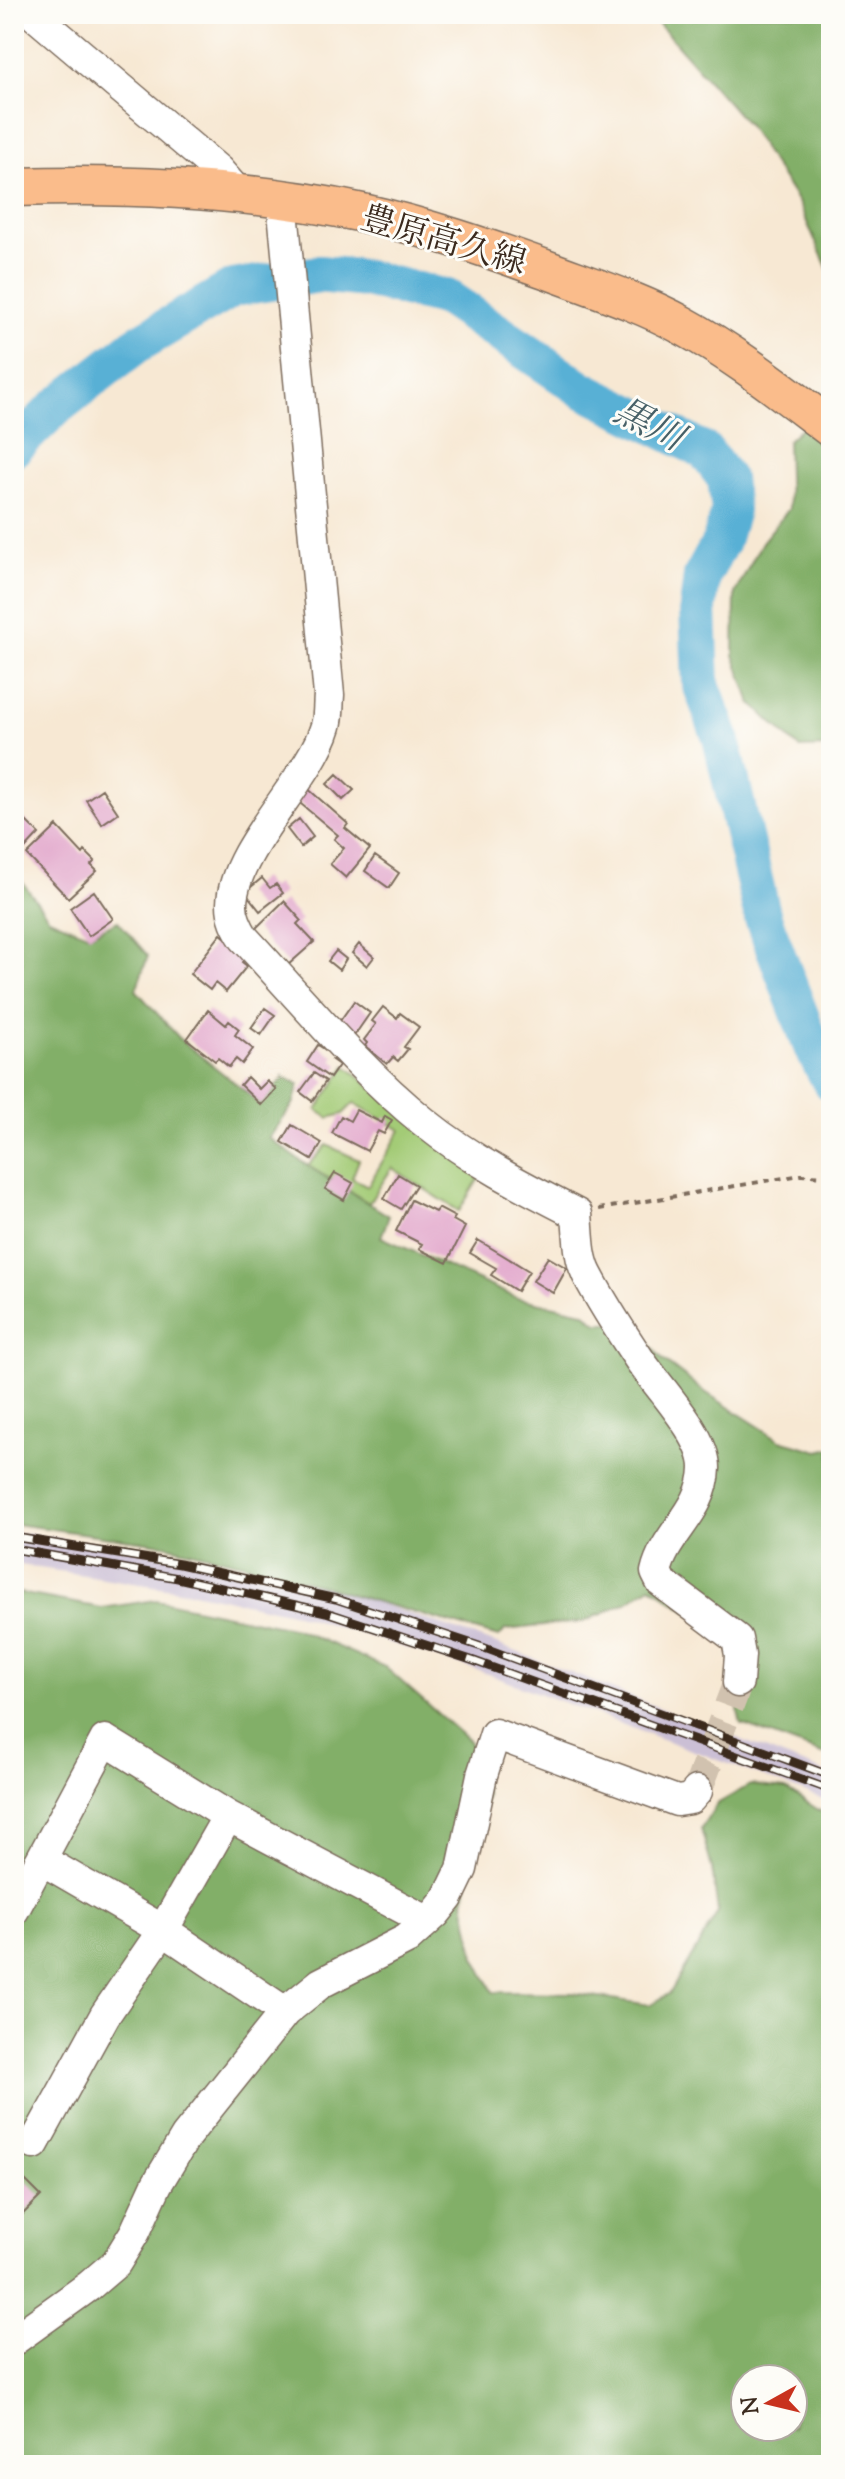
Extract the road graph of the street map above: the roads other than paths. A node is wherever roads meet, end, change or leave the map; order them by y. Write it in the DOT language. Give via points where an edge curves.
graph roads {
  1 [pos="33,14"];
  2 [pos="14,187"];
  3 [pos="240,195"];
  4 [pos="282,200"];
  5 [pos="831,428"];
  6 [pos="738,1682"];
  7 [pos="697,1791"];
  8 [pos="228,1816"];
  9 [pos="42,1860"];
  10 [pos="14,1910"];
  11 [pos="427,1921"];
  12 [pos="163,1930"];
  13 [pos="285,2012"];
  14 [pos="34,2144"];
  15 [pos="14,2340"];
  1 -- 3 [label="street" via="218,170"];
  2 -- 3 [label="main road, 豊原高久線" via="158,186"];
  3 -- 4 [label="main road, 豊原高久線"];
  4 -- 5 [label="main road, 豊原高久線" via="363,213 452,236 624,298 746,365"];
  4 -- 6 [label="street" via="329,695 326,725 315,750 236,882 235,923 377,1080 424,1122 476,1159 577,1214 587,1273 701,1447 705,1465 698,1502 660,1555 656,1572 661,1582 737,1639"];
  7 -- 11 [label="street" via="690,1799 677,1801 495,1734 462,1869 448,1898"];
  8 -- 9 [label="street" via="105,1740"];
  8 -- 11 [label="street"];
  8 -- 12 [label="street"];
  9 -- 10 [label="street"];
  9 -- 12 [label="street"];
  11 -- 13 [label="street" via="407,1939 321,1983"];
  12 -- 13 [label="street"];
  12 -- 14 [label="street" via="105,2015"];
  13 -- 15 [label="street" via="186,2136 116,2263"];
}
